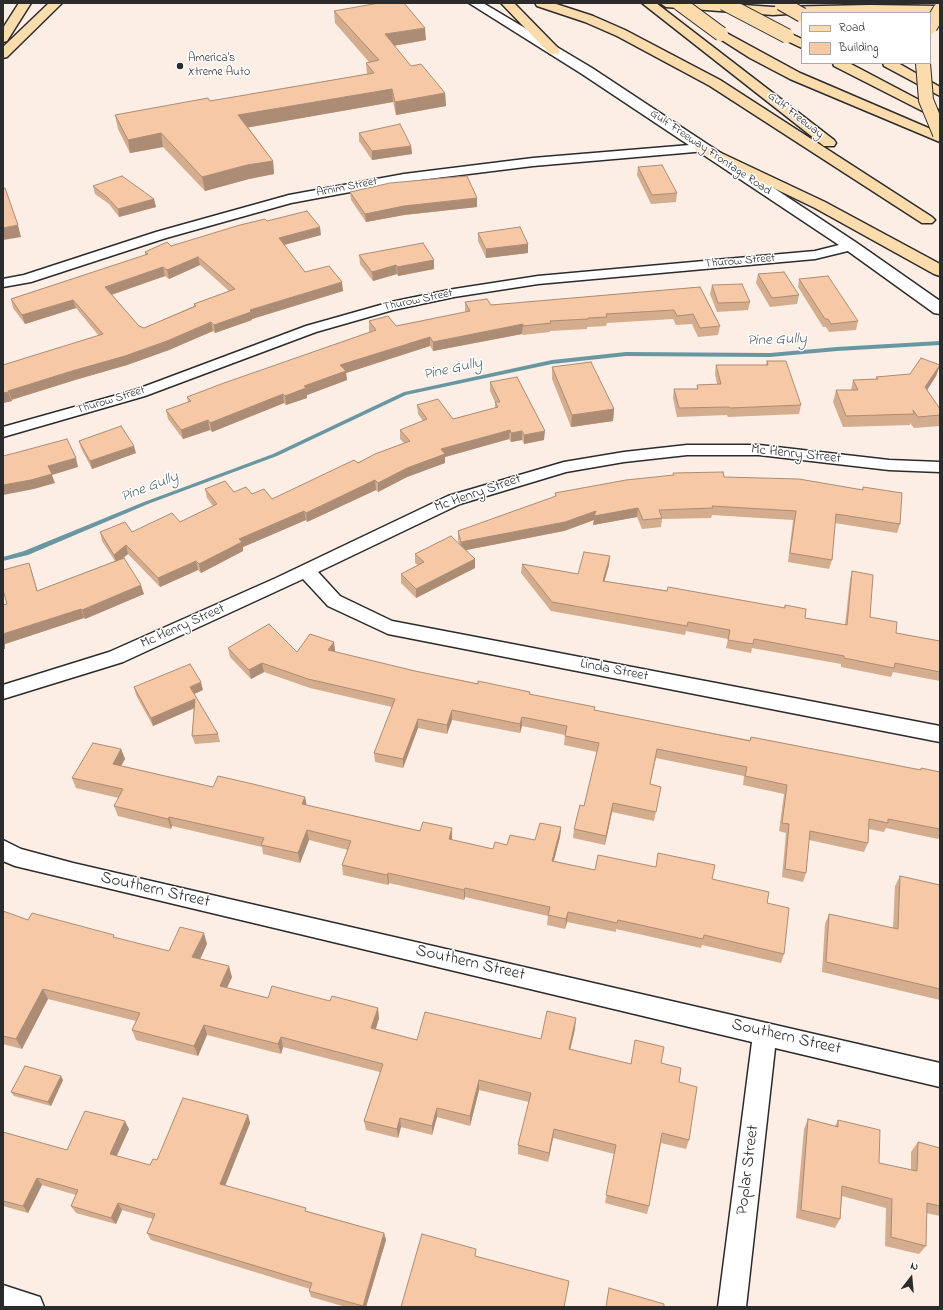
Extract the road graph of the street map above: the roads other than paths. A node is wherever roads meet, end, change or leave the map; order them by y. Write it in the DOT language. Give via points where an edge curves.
graph roads {
  1 [pos="25,3"];
  2 [pos="56,3"];
  3 [pos="475,3"];
  4 [pos="507,3"];
  5 [pos="541,3"];
  6 [pos="648,3"];
  7 [pos="663,3"];
  8 [pos="679,3"];
  9 [pos="724,3"];
  10 [pos="781,3"];
  11 [pos="897,3"];
  12 [pos="826,10"];
  13 [pos="940,10"];
  14 [pos="801,14"];
  15 [pos="931,25"];
  16 [pos="3,38"];
  17 [pos="801,43"];
  18 [pos="554,51"];
  19 [pos="3,54"];
  20 [pos="841,64"];
  21 [pos="890,64"];
  22 [pos="923,64"];
  23 [pos="940,92"];
  24 [pos="940,116"];
  25 [pos="940,134"];
  26 [pos="940,138"];
  27 [pos="702,148"];
  28 [pos="927,220"];
  29 [pos="940,230"];
  30 [pos="851,246"];
  31 [pos="940,271"];
  32 [pos="3,283"];
  33 [pos="940,309"];
  34 [pos="3,432"];
  35 [pos="940,467"];
  36 [pos="305,570"];
  37 [pos="3,692"];
  38 [pos="940,734"];
  39 [pos="3,849"];
  40 [pos="765,1033"];
  41 [pos="940,1075"];
  42 [pos="3,1299"];
  43 [pos="30,1307"];
  44 [pos="732,1307"];
  1 -- 16 [label="main road"];
  2 -- 19 [label="main road"];
  3 -- 18 [label="main road, Gulf Freeway Frontage Road"];
  4 -- 18 [label="main road"];
  5 -- 28 [label="main road" via="589,19 715,83"];
  6 -- 28 [label="main road, Gulf Freeway"];
  7 -- 12 [label="main road" via="744,10"];
  8 -- 26 [label="main road, bridge" via="754,55 795,76"];
  9 -- 17 [label="main road, bridge"];
  10 -- 14 [label="main road, bridge"];
  11 -- 12 [label="main road"];
  12 -- 13 [label="main road"];
  13 -- 15 [label="main road, bridge"];
  18 -- 27 [label="main road, Gulf Freeway Frontage Road"];
  20 -- 24 [label="main road"];
  21 -- 23 [label="main road"];
  22 -- 25 [label="main road, bridge" via="926,100"];
  27 -- 30 [label="main road, Gulf Freeway Frontage Road"];
  27 -- 31 [label="main road" via="826,208"];
  27 -- 32 [label="street, Arnim Street" via="532,162 411,177 289,199 161,235 26,279"];
  28 -- 29 [label="main road, Gulf Freeway"];
  30 -- 33 [label="main road, Gulf Freeway Frontage Road"];
  30 -- 34 [label="street, Thurow Street" via="815,255 538,280 391,306 311,329 140,392"];
  35 -- 36 [label="street, Mc Henry Street" via="889,465 759,450 687,450 624,457 564,467 454,500"];
  36 -- 37 [label="street, Mc Henry Street" via="116,657"];
  36 -- 38 [label="street, Linda Street" via="334,601 388,627"];
  39 -- 40 [label="street, Southern Street" via="15,857 73,872"];
  40 -- 41 [label="street, Southern Street"];
  40 -- 44 [label="street, Poplar Street"];
  42 -- 43 [label="street"];
}
